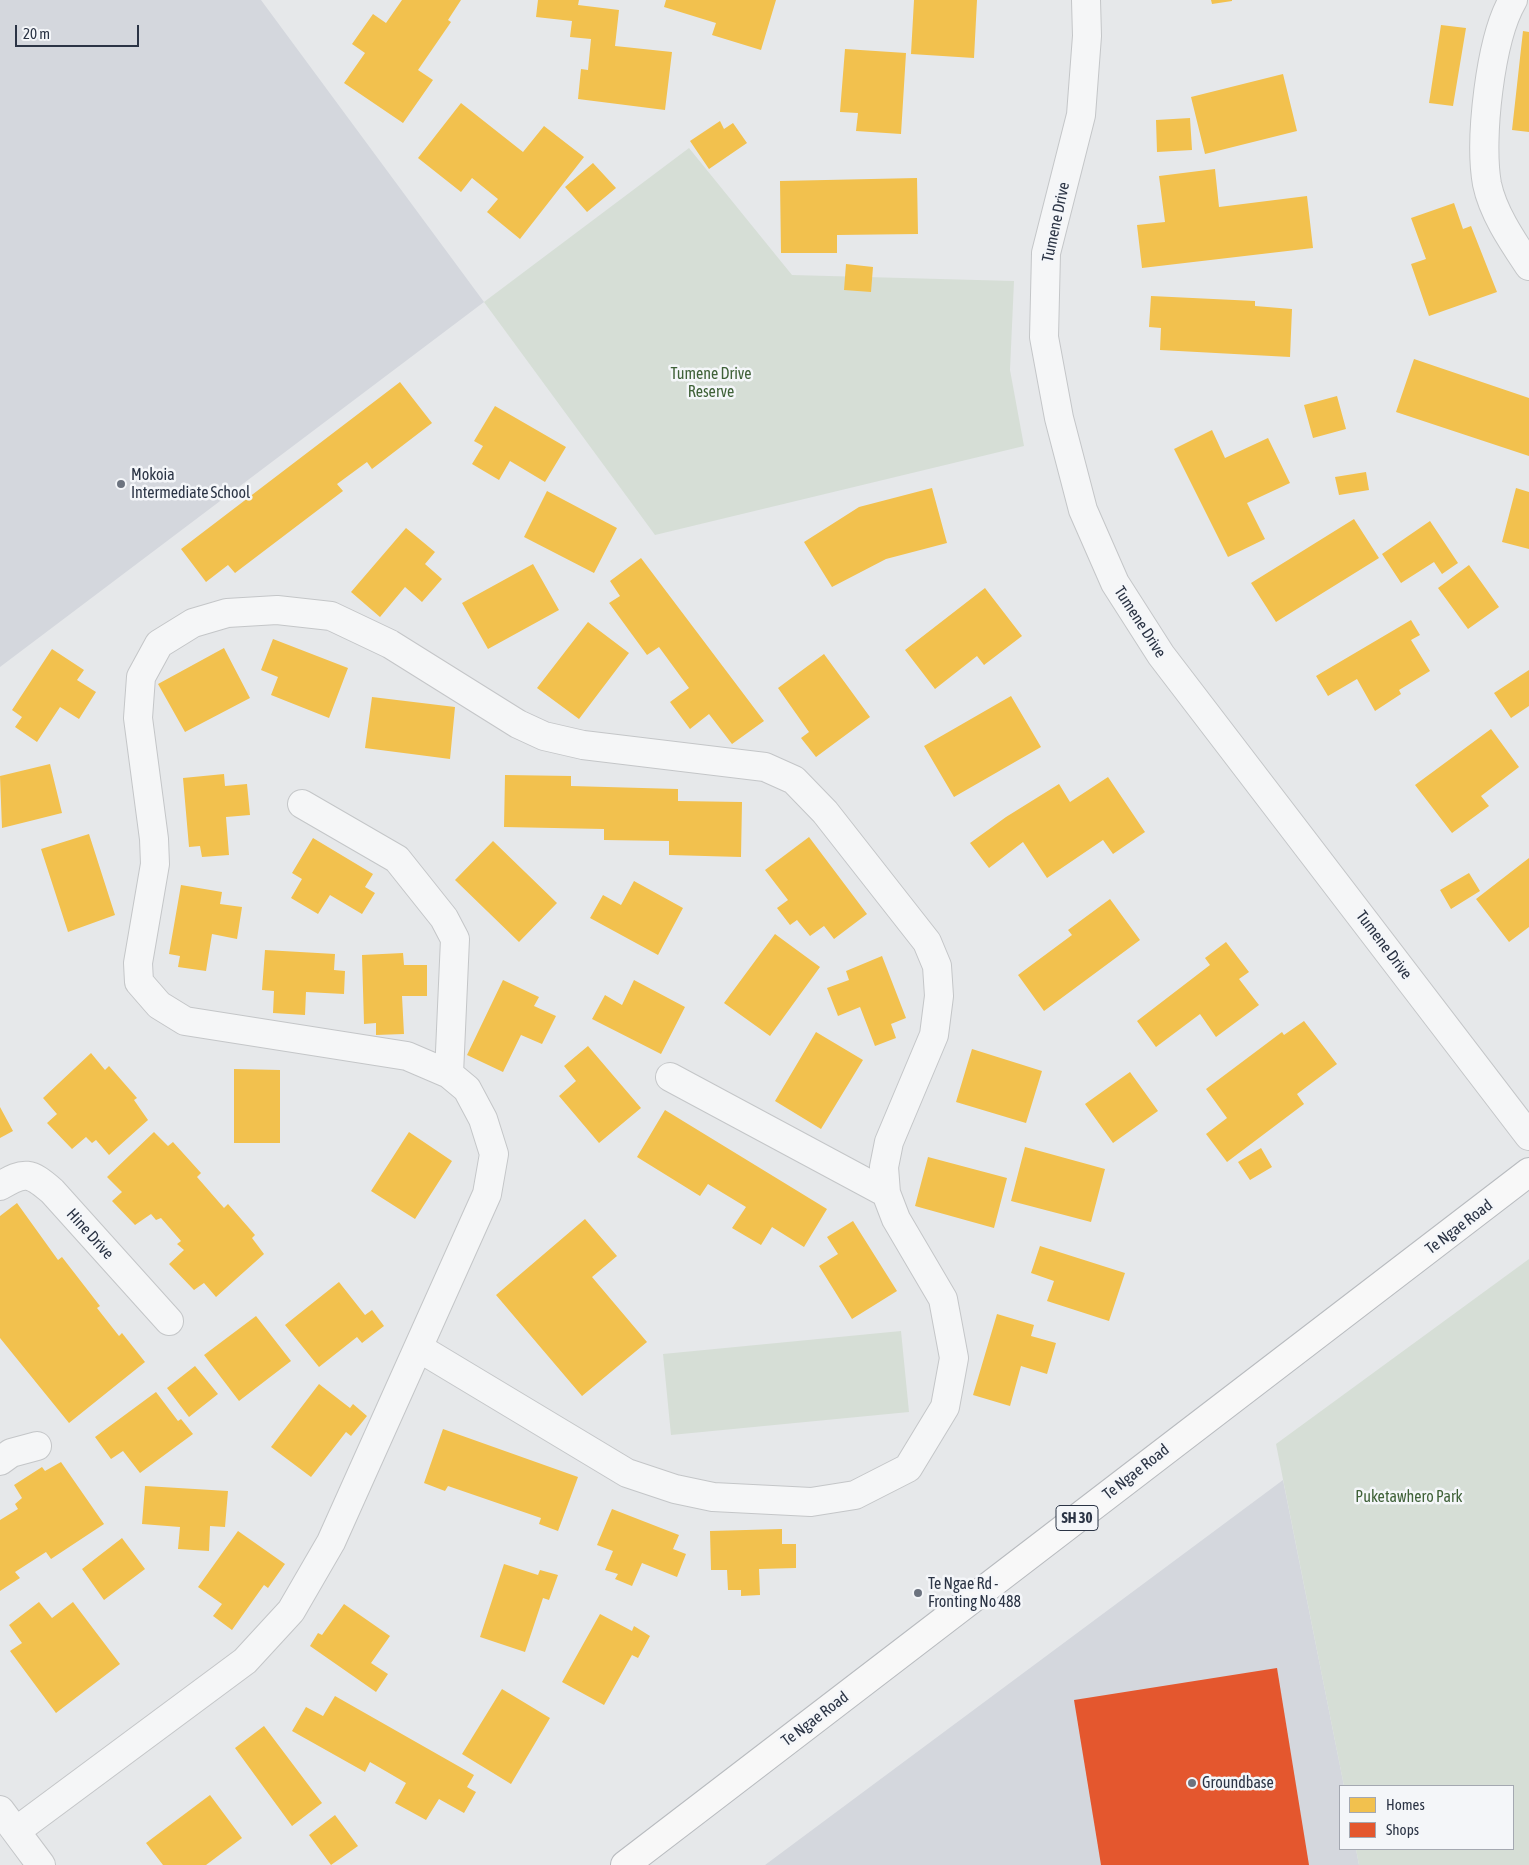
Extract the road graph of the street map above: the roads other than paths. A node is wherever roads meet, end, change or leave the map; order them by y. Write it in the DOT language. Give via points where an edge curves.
graph roads {
  1 [pos="1086,0"];
  2 [pos="1513,0"];
  3 [pos="1529,266"];
  4 [pos="302,804"];
  5 [pos="449,1074"];
  6 [pos="670,1077"];
  7 [pos="1529,1136"];
  8 [pos="1529,1172"];
  9 [pos="0,1186"];
  10 [pos="886,1193"];
  11 [pos="169,1321"];
  12 [pos="419,1348"];
  13 [pos="8,1821"];
  14 [pos="41,1865"];
  15 [pos="625,1865"];
  1 -- 7 [label="street, Tumene Drive" via="1081,115 1046,253 1044,337 1059,418 1083,510 1115,583 1161,655"];
  2 -- 3 [label="street" via="1503,20 1494,56 1484,146 1487,185 1500,216"];
  4 -- 5 [label="street" via="397,859 444,918 455,939"];
  5 -- 10 [label="street" via="407,1056 185,1021 159,1005 140,982 138,963 155,864 138,718 142,677 158,644 193,623 227,612 277,610 331,616 390,644 518,724 544,736 584,745 765,767 794,780 825,812 927,942 937,966 939,996 934,1035 890,1142 884,1167"];
  5 -- 12 [label="street" via="468,1089 484,1119 494,1154 487,1194"];
  6 -- 10 [label="street"];
  8 -- 15 [label="highway, Te Ngae Road / SH 30"];
  9 -- 11 [label="street, Hine Drive" via="19,1175 37,1178"];
  10 -- 12 [label="street" via="896,1219 943,1299 954,1358 945,1407 908,1468 856,1495 811,1502 713,1497 675,1489 627,1473"];
  12 -- 13 [label="street" via="331,1542 291,1611 245,1661"];
  13 -- 14 [label="street"];
}
